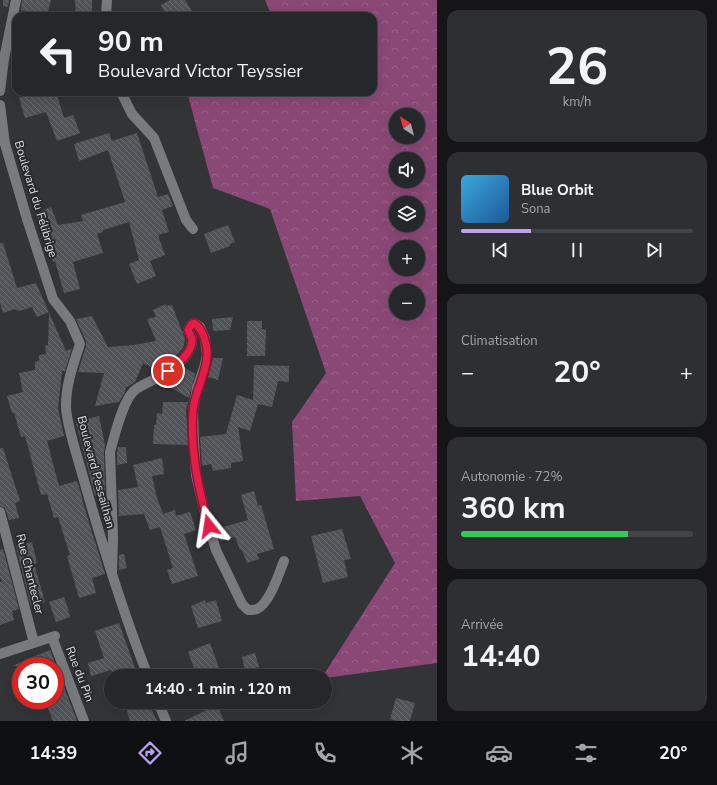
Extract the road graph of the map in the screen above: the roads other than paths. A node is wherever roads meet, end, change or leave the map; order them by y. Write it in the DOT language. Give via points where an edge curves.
graph roads {
  1 [pos="16,0"];
  2 [pos="107,0"];
  3 [pos="14,12"];
  4 [pos="106,12"];
  5 [pos="12,20"];
  6 [pos="0,91"];
  7 [pos="123,96"];
  8 [pos="0,105"];
  9 [pos="193,229"];
  10 [pos="47,276"];
  11 [pos="0,512"];
  12 [pos="284,561"];
  13 [pos="112,573"];
  14 [pos="34,643"];
  15 [pos="0,654"];
  16 [pos="145,669"];
  17 [pos="161,709"];
  18 [pos="84,721"];
  19 [pos="166,721"];
  1 -- 3 [label="street"];
  2 -- 4 [label="street"];
  5 -- 6 [label="street"];
  7 -- 9 [label="street" via="132,114 154,138 186,220"];
  8 -- 10 [label="street, Boulevard du Félibrige" via="4,144"];
  10 -- 13 [label="street, Boulevard Pessailhan" via="53,299 70,321 80,344 68,382 66,407"];
  11 -- 14 [label="street, Rue Chantecler"];
  12 -- 13 [label="street" via="264,603 256,610 248,610 242,604 216,550 196,475 193,410 207,355 200,327 194,323 188,330 192,338 190,348 182,360 133,392 125,404 113,440 110,452"];
  13 -- 16 [label="street, Boulevard Pessailhan" via="124,614"];
  14 -- 15 [label="street"];
  14 -- 18 [label="street, Rue du Pin" via="54,637"];
  17 -- 19 [label="street"];
}
